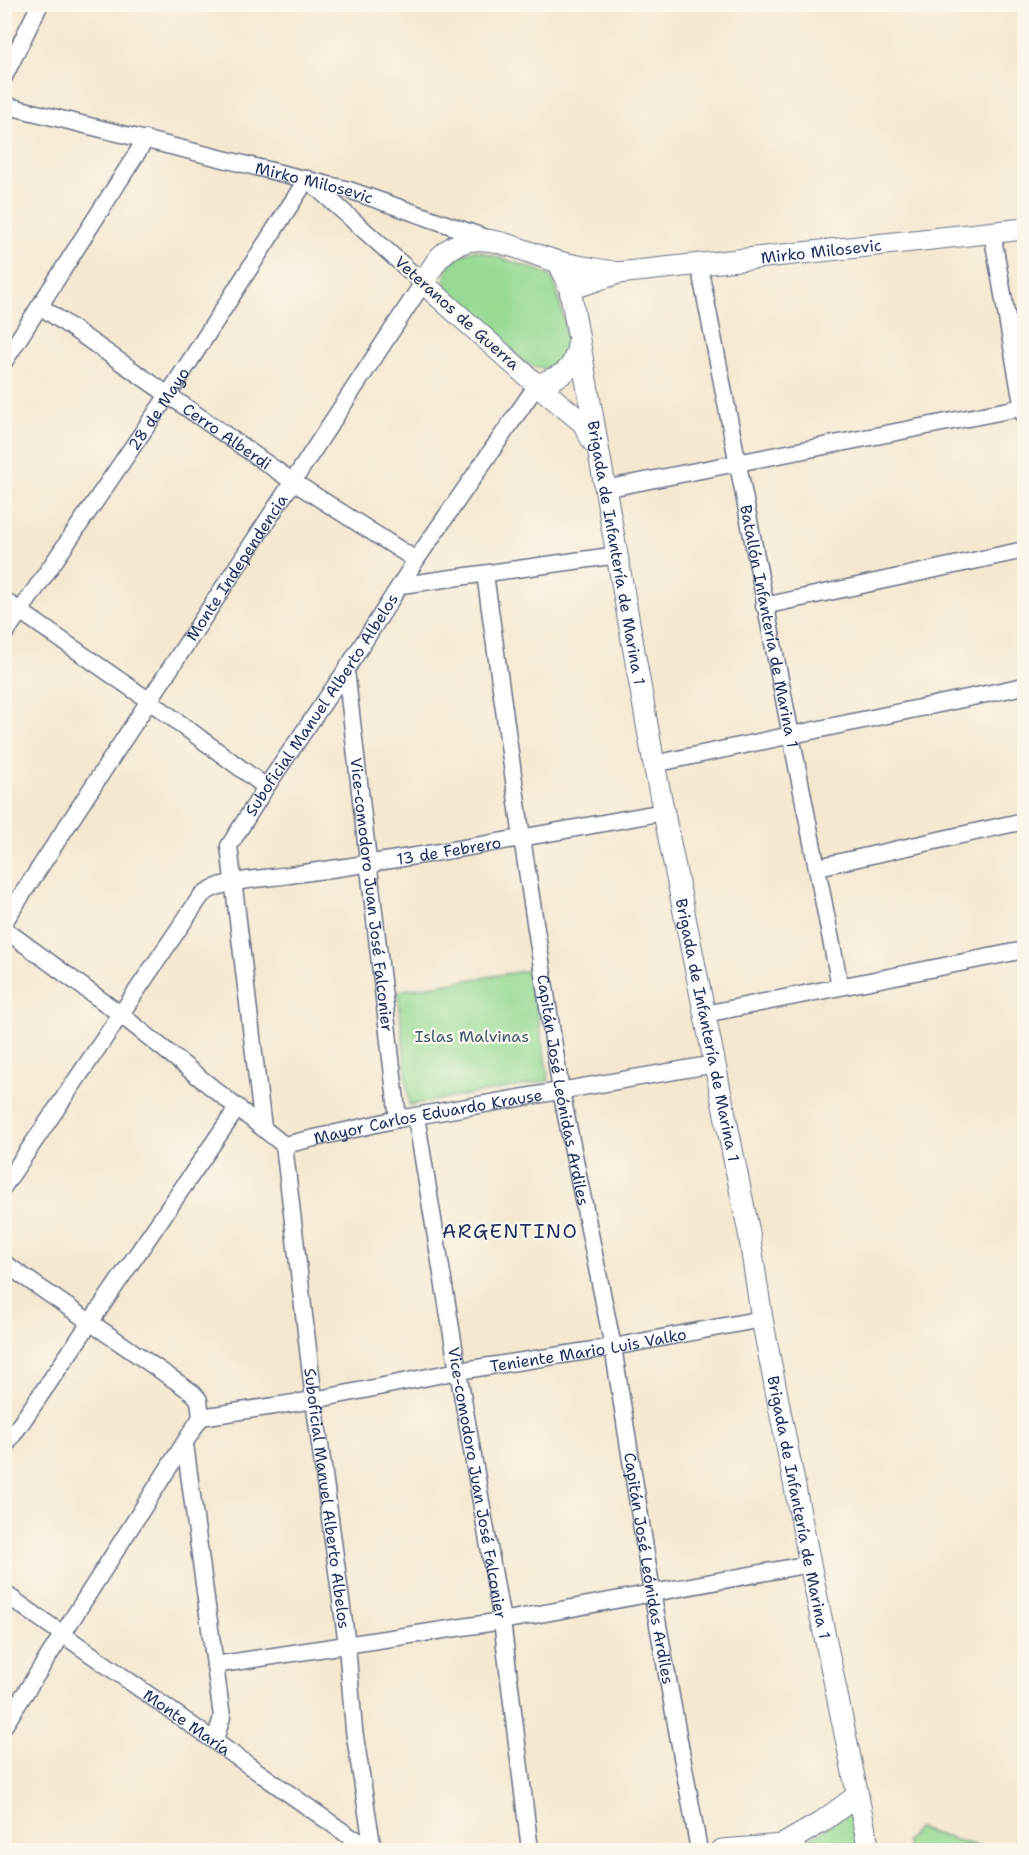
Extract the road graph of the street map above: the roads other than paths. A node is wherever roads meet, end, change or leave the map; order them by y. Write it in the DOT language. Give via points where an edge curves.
graph roads {
  1 [pos="40,4"];
  2 [pos="4,77"];
  3 [pos="4,105"];
  4 [pos="146,139"];
  5 [pos="308,178"];
  6 [pos="1024,229"];
  7 [pos="992,232"];
  8 [pos="490,239"];
  9 [pos="559,262"];
  10 [pos="699,265"];
  11 [pos="618,273"];
  12 [pos="423,283"];
  13 [pos="570,290"];
  14 [pos="40,306"];
  15 [pos="579,341"];
  16 [pos="4,362"];
  17 [pos="537,385"];
  18 [pos="168,395"];
  19 [pos="1024,410"];
  20 [pos="598,453"];
  21 [pos="738,463"];
  22 [pos="292,481"];
  23 [pos="604,489"];
  24 [pos="1024,550"];
  25 [pos="618,555"];
  26 [pos="416,560"];
  27 [pos="485,574"];
  28 [pos="402,585"];
  29 [pos="4,600"];
  30 [pos="764,606"];
  31 [pos="20,610"];
  32 [pos="4,635"];
  33 [pos="346,670"];
  34 [pos="1024,686"];
  35 [pos="151,702"];
  36 [pos="790,735"];
  37 [pos="654,764"];
  38 [pos="266,786"];
  39 [pos="664,812"];
  40 [pos="1024,821"];
  41 [pos="522,838"];
  42 [pos="369,865"];
  43 [pos="818,867"];
  44 [pos="233,883"];
  45 [pos="4,922"];
  46 [pos="4,929"];
  47 [pos="1024,950"];
  48 [pos="840,986"];
  49 [pos="120,1014"];
  50 [pos="705,1014"];
  51 [pos="715,1064"];
  52 [pos="561,1091"];
  53 [pos="238,1107"];
  54 [pos="416,1116"];
  55 [pos="398,1119"];
  56 [pos="263,1128"];
  57 [pos="284,1145"];
  58 [pos="4,1186"];
  59 [pos="4,1263"];
  60 [pos="762,1318"];
  61 [pos="92,1323"];
  62 [pos="613,1347"];
  63 [pos="458,1371"];
  64 [pos="314,1400"];
  65 [pos="201,1417"];
  66 [pos="185,1444"];
  67 [pos="4,1448"];
  68 [pos="810,1564"];
  69 [pos="652,1592"];
  70 [pos="4,1593"];
  71 [pos="502,1621"];
  72 [pos="62,1634"];
  73 [pos="347,1645"];
  74 [pos="215,1665"];
  75 [pos="4,1726"];
  76 [pos="215,1740"];
  77 [pos="858,1795"];
  78 [pos="372,1847"];
  79 [pos="787,1849"];
  80 [pos="530,1851"];
  81 [pos="699,1851"];
  82 [pos="722,1851"];
  83 [pos="869,1851"];
  1 -- 2 [label="street"];
  3 -- 4 [label="street, Mirko Milosevic"];
  4 -- 5 [label="street, Mirko Milosevic"];
  4 -- 14 [label="street"];
  5 -- 8 [label="street, Mirko Milosevic"];
  5 -- 12 [label="street, Veteranos de Guerra"];
  5 -- 18 [label="street, 28 de Mayo"];
  6 -- 7 [label="street, Mirko Milosevic"];
  7 -- 10 [label="street, Mirko Milosevic"];
  7 -- 19 [label="street"];
  8 -- 9 [label="street, Mirko Milosevic"];
  8 -- 12 [label="street, Monte Independencia" via="472,240 452,248 441,256"];
  9 -- 11 [label="street, Mirko Milosevic"];
  9 -- 13 [label="street, Brigada de Infantería de Marina 1"];
  10 -- 11 [label="street, Mirko Milosevic"];
  10 -- 21 [label="street, Batallón Infantería de Marina 1"];
  11 -- 13 [label="street, Mirko Milosevic"];
  12 -- 17 [label="street, Veteranos de Guerra"];
  12 -- 22 [label="street, Monte Independencia"];
  13 -- 15 [label="street, Brigada de Infantería de Marina 1"];
  14 -- 16 [label="street"];
  14 -- 18 [label="street, Cerro Alberdi"];
  15 -- 17 [label="street" via="570,368"];
  15 -- 20 [label="street, Brigada de Infantería de Marina 1"];
  17 -- 20 [label="street, Veteranos de Guerra" via="583,423"];
  17 -- 26 [label="street, Suboficial Manuel Alberto Albelos"];
  18 -- 22 [label="street, Cerro Alberdi"];
  18 -- 31 [label="street, 28 de Mayo"];
  19 -- 21 [label="street"];
  20 -- 23 [label="street, Brigada de Infantería de Marina 1"];
  21 -- 23 [label="street"];
  21 -- 30 [label="street, Batallón Infantería de Marina 1"];
  22 -- 26 [label="street, Cerro Alberdi"];
  22 -- 35 [label="street, Monte Independencia"];
  23 -- 25 [label="street, Brigada de Infantería de Marina 1"];
  24 -- 30 [label="street"];
  25 -- 27 [label="street"];
  25 -- 37 [label="street, Brigada de Infantería de Marina 1"];
  26 -- 28 [label="street, Suboficial Manuel Alberto Albelos"];
  27 -- 28 [label="street"];
  27 -- 41 [label="street, Capitán José Leónidas Ardiles"];
  28 -- 33 [label="street, Suboficial Manuel Alberto Albelos"];
  29 -- 31 [label="street"];
  30 -- 36 [label="street, Batallón Infantería de Marina 1"];
  31 -- 32 [label="street, 28 de Mayo"];
  31 -- 35 [label="street"];
  33 -- 38 [label="street, Suboficial Manuel Alberto Albelos"];
  33 -- 42 [label="street, Vice-comodoro Juan José Falconier"];
  34 -- 36 [label="street"];
  35 -- 38 [label="street"];
  35 -- 45 [label="street, Monte Independencia"];
  36 -- 37 [label="street"];
  36 -- 43 [label="street, Batallón Infantería de Marina 1"];
  37 -- 39 [label="street, Brigada de Infantería de Marina 1"];
  38 -- 44 [label="street, Suboficial Manuel Alberto Albelos" via="229,846"];
  39 -- 41 [label="street, 13 de Febrero"];
  39 -- 50 [label="street, Brigada de Infantería de Marina 1"];
  40 -- 43 [label="street"];
  41 -- 42 [label="street, 13 de Febrero"];
  41 -- 52 [label="street, Capitán José Leónidas Ardiles"];
  42 -- 44 [label="street, 13 de Febrero"];
  42 -- 55 [label="street, Vice-comodoro Juan José Falconier"];
  43 -- 48 [label="street, Batallón Infantería de Marina 1"];
  44 -- 49 [label="street, 13 de Febrero" via="207,890 201,896"];
  44 -- 56 [label="street, Suboficial Manuel Alberto Albelos"];
  46 -- 49 [label="street"];
  47 -- 48 [label="street"];
  48 -- 50 [label="street"];
  49 -- 53 [label="street"];
  49 -- 58 [label="street, 13 de Febrero"];
  50 -- 51 [label="street, Brigada de Infantería de Marina 1"];
  51 -- 52 [label="street, Mayor Carlos Eduardo Krause"];
  51 -- 60 [label="street, Brigada de Infantería de Marina 1"];
  52 -- 54 [label="street, Mayor Carlos Eduardo Krause"];
  52 -- 62 [label="street, Capitán José Leónidas Ardiles"];
  53 -- 56 [label="street"];
  53 -- 61 [label="street"];
  54 -- 55 [label="street, Mayor Carlos Eduardo Krause"];
  54 -- 63 [label="street, Vice-comodoro Juan José Falconier"];
  55 -- 57 [label="street, Mayor Carlos Eduardo Krause"];
  56 -- 57 [label="street"];
  57 -- 64 [label="street, Suboficial Manuel Alberto Albelos"];
  59 -- 61 [label="street"];
  60 -- 62 [label="street, Teniente Mario Luis Valko"];
  60 -- 68 [label="street, Brigada de Infantería de Marina 1"];
  61 -- 65 [label="street" via="193,1393 199,1400"];
  61 -- 67 [label="street"];
  62 -- 63 [label="street, Teniente Mario Luis Valko"];
  62 -- 69 [label="street, Capitán José Leónidas Ardiles"];
  63 -- 64 [label="street, Teniente Mario Luis Valko"];
  63 -- 71 [label="street, Vice-comodoro Juan José Falconier"];
  64 -- 65 [label="street, Teniente Mario Luis Valko"];
  64 -- 73 [label="street, Suboficial Manuel Alberto Albelos"];
  65 -- 66 [label="street"];
  66 -- 72 [label="street"];
  66 -- 74 [label="street"];
  68 -- 69 [label="street"];
  68 -- 77 [label="street, Brigada de Infantería de Marina 1"];
  69 -- 71 [label="street"];
  69 -- 81 [label="street, Capitán José Leónidas Ardiles"];
  70 -- 72 [label="street, Monte María"];
  71 -- 73 [label="street"];
  71 -- 80 [label="street, Vice-comodoro Juan José Falconier"];
  72 -- 75 [label="street"];
  72 -- 76 [label="street, Monte María"];
  73 -- 74 [label="street"];
  73 -- 78 [label="street, Suboficial Manuel Alberto Albelos" via="354,1730"];
  74 -- 76 [label="street" via="222,1717"];
  76 -- 78 [label="street, Monte María" via="352,1838"];
  77 -- 79 [label="street"];
  77 -- 83 [label="street, Brigada de Infantería de Marina 1"];
  79 -- 82 [label="street"];
}
